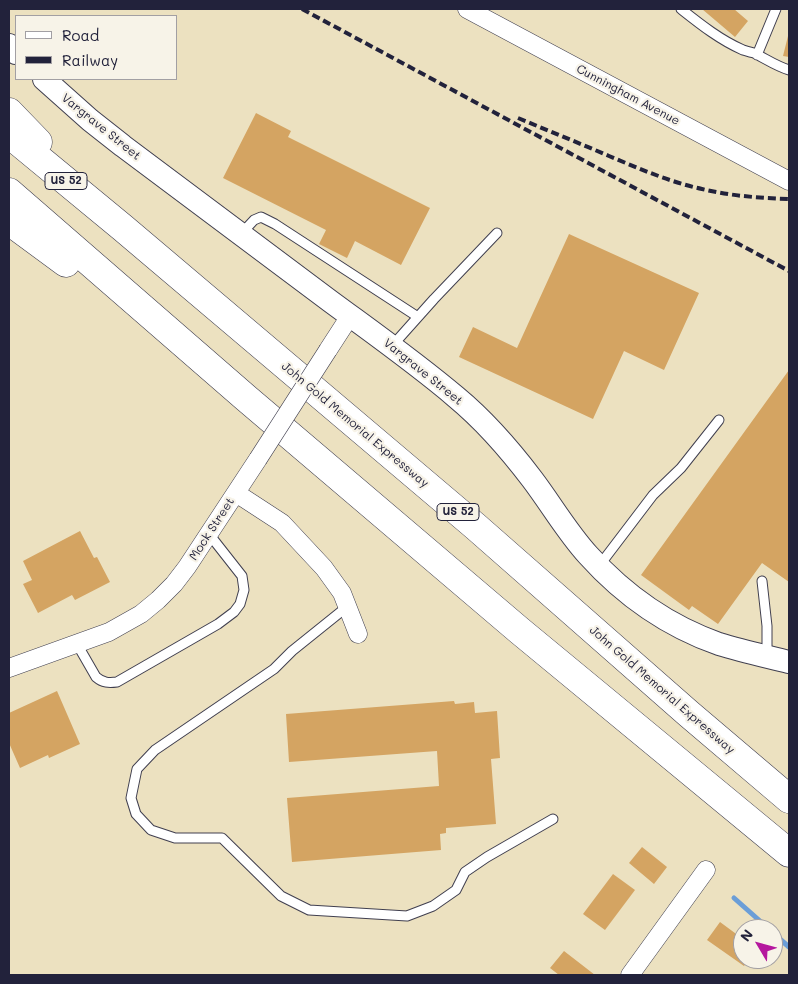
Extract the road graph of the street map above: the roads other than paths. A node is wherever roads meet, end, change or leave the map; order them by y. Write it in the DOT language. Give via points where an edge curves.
graph roads {
  1 [pos="467,9"];
  2 [pos="681,9"];
  3 [pos="776,9"];
  4 [pos="757,55"];
  5 [pos="789,70"];
  6 [pos="45,80"];
  7 [pos="9,112"];
  8 [pos="9,134"];
  9 [pos="789,181"];
  10 [pos="9,192"];
  11 [pos="9,221"];
  12 [pos="247,227"];
  13 [pos="123,228"];
  14 [pos="497,233"];
  15 [pos="350,316"];
  16 [pos="418,317"];
  17 [pos="392,346"];
  18 [pos="246,398"];
  19 [pos="719,420"];
  20 [pos="236,493"];
  21 [pos="209,534"];
  22 [pos="598,566"];
  23 [pos="762,581"];
  24 [pos="348,606"];
  25 [pos="358,634"];
  26 [pos="77,644"];
  27 [pos="767,657"];
  28 [pos="789,662"];
  29 [pos="9,668"];
  30 [pos="789,799"];
  31 [pos="553,819"];
  32 [pos="789,853"];
  33 [pos="706,870"];
  34 [pos="630,975"];
  1 -- 9 [label="street, Cunningham Avenue"];
  2 -- 4 [label="lane" via="716,35"];
  3 -- 4 [label="lane"];
  4 -- 5 [label="lane"];
  6 -- 12 [label="street, Vargrave Street" via="123,146"];
  7 -- 13 [label="highway"];
  8 -- 13 [label="highway, John Gold Memorial Expressway / US 52"];
  10 -- 18 [label="highway"];
  11 -- 18 [label="highway"];
  12 -- 15 [label="street, Vargrave Street"];
  12 -- 16 [label="lane" via="261,217 275,224"];
  13 -- 30 [label="highway, John Gold Memorial Expressway / US 52" via="475,526"];
  14 -- 16 [label="lane"];
  15 -- 17 [label="street, Vargrave Street"];
  15 -- 20 [label="street, Mock Street, bridge"];
  16 -- 17 [label="lane"];
  17 -- 22 [label="street, Vargrave Street" via="459,399 510,451"];
  18 -- 32 [label="highway" via="520,631"];
  19 -- 22 [label="lane" via="681,468 653,495"];
  20 -- 21 [label="street, Mock Street"];
  20 -- 24 [label="street" via="291,532 333,580"];
  21 -- 26 [label="street, Mock Street" via="158,600 109,632"];
  21 -- 26 [label="lane" via="242,576 244,590 234,612 118,682 108,683 96,677"];
  22 -- 27 [label="street, Vargrave Street" via="624,591 668,620 716,643"];
  23 -- 27 [label="lane"];
  24 -- 25 [label="street"];
  24 -- 31 [label="lane" via="274,669 155,750 138,769 132,798 136,814 151,830 175,838 222,838 281,896 309,910 407,916 432,906 456,890 465,872"];
  26 -- 29 [label="street, Mock Street"];
  27 -- 28 [label="street, Vargrave Street"];
  33 -- 34 [label="street"];
}
